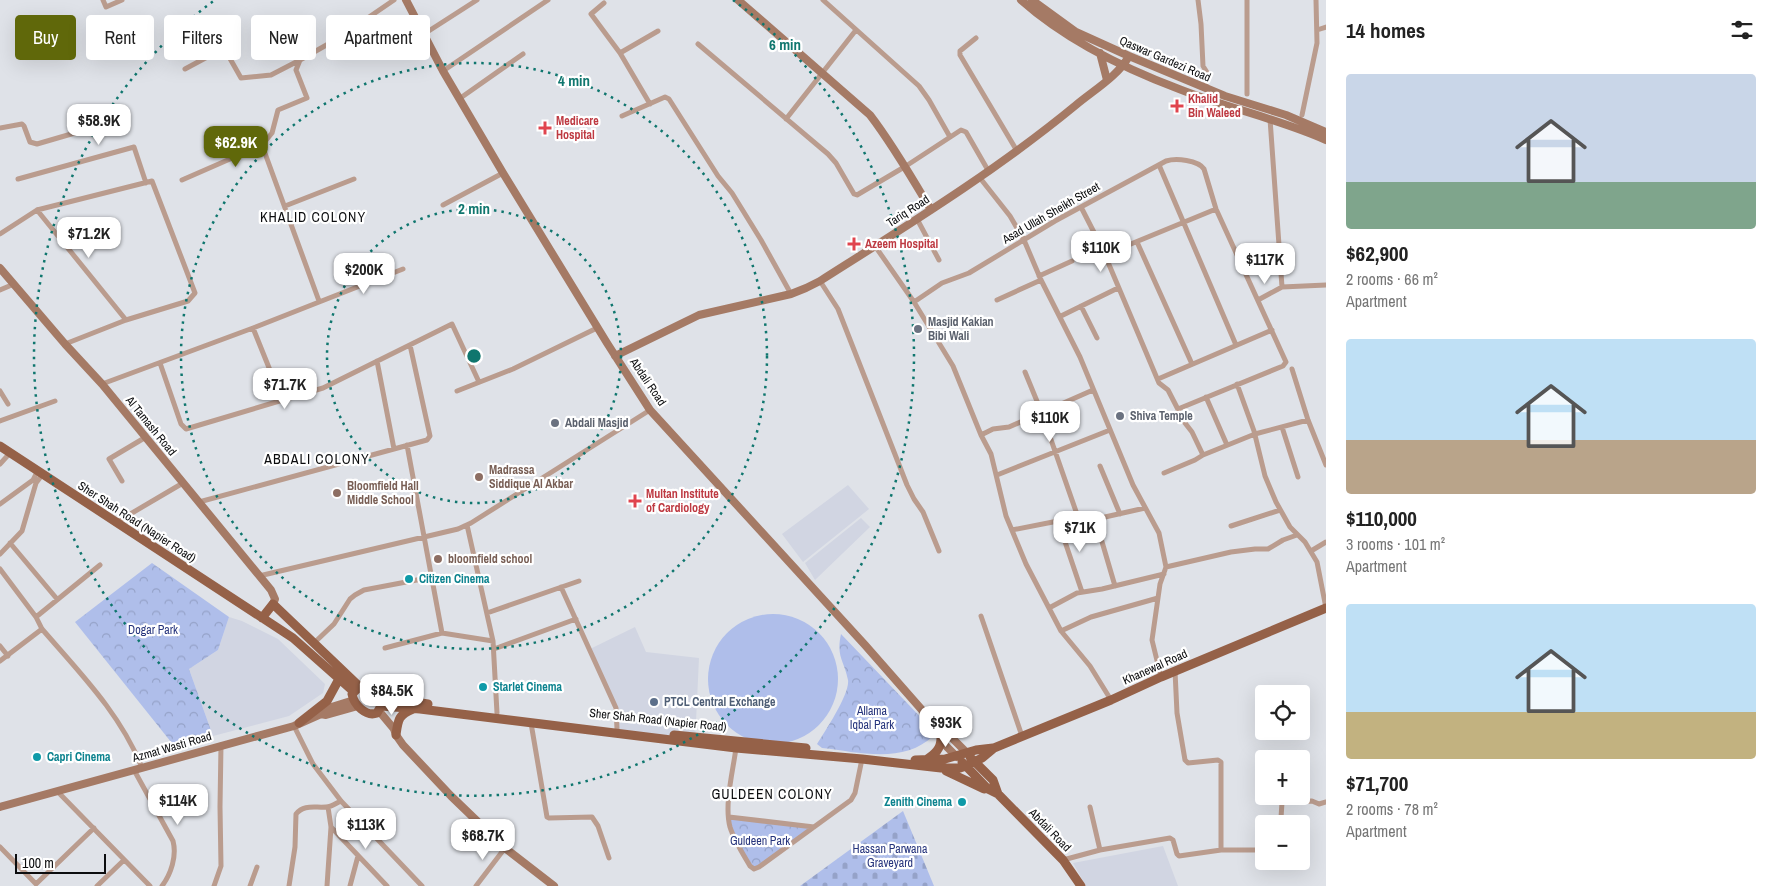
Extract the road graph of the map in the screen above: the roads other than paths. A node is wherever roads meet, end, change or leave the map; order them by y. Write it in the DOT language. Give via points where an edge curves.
graph roads {
  1 [pos="103,0"];
  2 [pos="122,0"];
  3 [pos="394,0"];
  4 [pos="406,0"];
  5 [pos="477,0"];
  6 [pos="548,0"];
  7 [pos="738,0"];
  8 [pos="823,0"];
  9 [pos="1021,0"];
  10 [pos="1032,0"];
  11 [pos="1198,0"];
  12 [pos="1247,0"];
  13 [pos="1316,0"];
  14 [pos="604,3"];
  15 [pos="414,15"];
  16 [pos="1326,27"];
  17 [pos="430,30"];
  18 [pos="856,30"];
  19 [pos="1317,30"];
  20 [pos="658,31"];
  21 [pos="976,38"];
  22 [pos="698,44"];
  23 [pos="430,46"];
  24 [pos="316,51"];
  25 [pos="1100,53"];
  26 [pos="523,54"];
  27 [pos="620,54"];
  28 [pos="1129,56"];
  29 [pos="202,60"];
  30 [pos="231,60"];
  31 [pos="300,60"];
  32 [pos="1124,65"];
  33 [pos="185,69"];
  34 [pos="443,72"];
  35 [pos="822,73"];
  36 [pos="1107,80"];
  37 [pos="1205,88"];
  38 [pos="1247,94"];
  39 [pos="459,98"];
  40 [pos="650,104"];
  41 [pos="1302,115"];
  42 [pos="622,116"];
  43 [pos="786,119"];
  44 [pos="1270,119"];
  45 [pos="109,123"];
  46 [pos="0,128"];
  47 [pos="1326,132"];
  48 [pos="950,137"];
  49 [pos="1326,140"];
  50 [pos="262,145"];
  51 [pos="1017,151"];
  52 [pos="1159,165"];
  53 [pos="906,166"];
  54 [pos="990,172"];
  55 [pos="503,174"];
  56 [pos="980,178"];
  57 [pos="18,179"];
  58 [pos="354,179"];
  59 [pos="182,180"];
  60 [pos="146,183"];
  61 [pos="443,205"];
  62 [pos="285,206"];
  63 [pos="1081,207"];
  64 [pos="1216,209"];
  65 [pos="37,210"];
  66 [pos="931,210"];
  67 [pos="917,219"];
  68 [pos="1183,223"];
  69 [pos="0,234"];
  70 [pos="1024,240"];
  71 [pos="1137,242"];
  72 [pos="875,246"];
  73 [pos="1104,255"];
  74 [pos="939,260"];
  75 [pos="1072,261"];
  76 [pos="1,269"];
  77 [pos="403,269"];
  78 [pos="1040,278"];
  79 [pos="820,281"];
  80 [pos="14,284"];
  81 [pos="1326,285"];
  82 [pos="1282,287"];
  83 [pos="1118,288"];
  84 [pos="0,290"];
  85 [pos="791,294"];
  86 [pos="998,300"];
  87 [pos="1258,300"];
  88 [pos="318,301"];
  89 [pos="914,302"];
  90 [pos="1081,306"];
  91 [pos="1061,316"];
  92 [pos="126,320"];
  93 [pos="253,328"];
  94 [pos="598,328"];
  95 [pos="1272,330"];
  96 [pos="1097,338"];
  97 [pos="65,344"];
  98 [pos="410,345"];
  99 [pos="1236,345"];
  100 [pos="615,356"];
  101 [pos="377,361"];
  102 [pos="160,363"];
  103 [pos="1192,364"];
  104 [pos="1292,369"];
  105 [pos="1025,372"];
  106 [pos="1158,379"];
  107 [pos="479,382"];
  108 [pos="102,384"];
  109 [pos="1237,384"];
  110 [pos="1093,390"];
  111 [pos="0,391"];
  112 [pos="456,391"];
  113 [pos="1206,397"];
  114 [pos="282,400"];
  115 [pos="54,401"];
  116 [pos="8,404"];
  117 [pos="1178,409"];
  118 [pos="650,410"];
  119 [pos="1041,412"];
  120 [pos="1308,420"];
  121 [pos="0,421"];
  122 [pos="1282,427"];
  123 [pos="1110,430"];
  124 [pos="981,434"];
  125 [pos="1255,434"];
  126 [pos="146,437"];
  127 [pos="407,445"];
  128 [pos="0,446"];
  129 [pos="1227,446"];
  130 [pos="394,449"];
  131 [pos="1056,452"];
  132 [pos="10,453"];
  133 [pos="1203,455"];
  134 [pos="0,464"];
  135 [pos="1326,465"];
  136 [pos="1100,466"];
  137 [pos="40,473"];
  138 [pos="1164,473"];
  139 [pos="997,475"];
  140 [pos="1298,477"];
  141 [pos="122,480"];
  142 [pos="183,483"];
  143 [pos="199,502"];
  144 [pos="0,504"];
  145 [pos="1144,508"];
  146 [pos="1280,510"];
  147 [pos="1120,514"];
  148 [pos="1095,518"];
  149 [pos="1058,520"];
  150 [pos="1079,520"];
  151 [pos="115,523"];
  152 [pos="467,525"];
  153 [pos="1231,526"];
  154 [pos="1012,530"];
  155 [pos="1297,535"];
  156 [pos="425,537"];
  157 [pos="1326,542"];
  158 [pos="10,543"];
  159 [pos="939,551"];
  160 [pos="1311,551"];
  161 [pos="0,554"];
  162 [pos="100,565"];
  163 [pos="1166,567"];
  164 [pos="0,569"];
  165 [pos="1164,574"];
  166 [pos="259,576"];
  167 [pos="422,579"];
  168 [pos="579,581"];
  169 [pos="1115,586"];
  170 [pos="561,587"];
  171 [pos="1082,592"];
  172 [pos="1158,598"];
  173 [pos="57,599"];
  174 [pos="273,604"];
  175 [pos="1049,608"];
  176 [pos="1326,608"];
  177 [pos="487,612"];
  178 [pos="981,616"];
  179 [pos="36,617"];
  180 [pos="262,618"];
  181 [pos="576,618"];
  182 [pos="42,629"];
  183 [pos="1061,631"];
  184 [pos="442,633"];
  185 [pos="493,641"];
  186 [pos="314,644"];
  187 [pos="0,646"];
  188 [pos="386,648"];
  189 [pos="494,649"];
  190 [pos="8,656"];
  191 [pos="0,662"];
  192 [pos="1175,671"];
  193 [pos="1161,677"];
  194 [pos="339,679"];
  195 [pos="374,696"];
  196 [pos="357,697"];
  197 [pos="1111,700"];
  198 [pos="418,707"];
  199 [pos="378,710"];
  200 [pos="497,713"];
  201 [pos="531,723"];
  202 [pos="296,724"];
  203 [pos="936,728"];
  204 [pos="617,729"];
  205 [pos="396,735"];
  206 [pos="1022,736"];
  207 [pos="941,738"];
  208 [pos="221,745"];
  209 [pos="736,748"];
  210 [pos="769,748"];
  211 [pos="994,748"];
  212 [pos="967,753"];
  213 [pos="957,757"];
  214 [pos="862,759"];
  215 [pos="926,760"];
  216 [pos="974,761"];
  217 [pos="908,762"];
  218 [pos="966,766"];
  219 [pos="941,768"];
  220 [pos="138,769"];
  221 [pos="57,791"];
  222 [pos="998,794"];
  223 [pos="341,801"];
  224 [pos="1310,801"];
  225 [pos="1326,802"];
  226 [pos="328,807"];
  227 [pos="1090,807"];
  228 [pos="0,808"];
  229 [pos="729,817"];
  230 [pos="331,827"];
  231 [pos="814,827"];
  232 [pos="94,828"];
  233 [pos="0,847"];
  234 [pos="505,848"];
  235 [pos="1100,850"];
  236 [pos="1221,850"];
  237 [pos="1255,852"];
  238 [pos="358,856"];
  239 [pos="609,858"];
  240 [pos="124,860"];
  241 [pos="1063,860"];
  242 [pos="257,867"];
  243 [pos="37,885"];
  244 [pos="96,886"];
  245 [pos="150,886"];
  246 [pos="162,886"];
  247 [pos="214,886"];
  248 [pos="250,886"];
  249 [pos="288,886"];
  250 [pos="327,886"];
  251 [pos="350,886"];
  252 [pos="387,886"];
  253 [pos="422,886"];
  254 [pos="476,886"];
  255 [pos="554,886"];
  256 [pos="1081,886"];
  1 -- 2 [label="street" via="106,6"];
  3 -- 24 [label="street"];
  4 -- 15 [label="main road, Abdali Road"];
  5 -- 17 [label="street"];
  6 -- 34 [label="street"];
  7 -- 35 [label="main road"];
  8 -- 18 [label="street"];
  9 -- 25 [label="main road" via="1051,25"];
  10 -- 28 [label="main road, Qaswar Gardezi Road" via="1076,32"];
  11 -- 37 [label="street" via="1202,66 1208,74"];
  12 -- 38 [label="street"];
  13 -- 19 [label="street"];
  14 -- 27 [label="street" via="591,14"];
  16 -- 19 [label="street"];
  18 -- 35 [label="street"];
  18 -- 48 [label="street" via="919,86"];
  19 -- 41 [label="street"];
  20 -- 27 [label="street"];
  21 -- 51 [label="street" via="960,51 960,55"];
  22 -- 43 [label="street"];
  23 -- 34 [label="main road, Abdali Road"];
  25 -- 32 [label="main road"];
  25 -- 36 [label="main road"];
  26 -- 39 [label="street"];
  27 -- 40 [label="street"];
  28 -- 32 [label="main road, Tariq Road"];
  28 -- 37 [label="main road, Qaswar Gardezi Road"];
  29 -- 33 [label="street"];
  30 -- 31 [label="street" via="241,78 271,75"];
  31 -- 50 [label="street" via="296,70 307,98 278,110 272,133"];
  32 -- 36 [label="main road, Tariq Road"];
  32 -- 44 [label="main road" via="1179,89"];
  34 -- 39 [label="main road, Abdali Road"];
  35 -- 43 [label="street"];
  35 -- 53 [label="main road" via="870,115"];
  36 -- 51 [label="main road, Tariq Road"];
  37 -- 47 [label="main road, Qaswar Gardezi Road"];
  39 -- 55 [label="main road, Abdali Road"];
  40 -- 42 [label="street"];
  40 -- 85 [label="street" via="665,97 671,102 688,132 732,193"];
  43 -- 53 [label="street" via="832,159 854,194"];
  44 -- 49 [label="main road"];
  44 -- 82 [label="street"];
  45 -- 46 [label="street" via="38,144 30,142 22,124"];
  48 -- 53 [label="street"];
  48 -- 54 [label="street" via="964,130"];
  50 -- 59 [label="street"];
  50 -- 62 [label="street"];
  51 -- 54 [label="main road, Tariq Road"];
  52 -- 63 [label="street, Asad Ullah Sheikh Street"];
  52 -- 64 [label="street, Asad Ullah Sheikh Street" via="1171,159 1200,164"];
  52 -- 68 [label="street"];
  53 -- 66 [label="main road"];
  54 -- 56 [label="main road, Tariq Road"];
  55 -- 61 [label="street"];
  55 -- 94 [label="main road, Abdali Road"];
  56 -- 66 [label="main road, Tariq Road"];
  56 -- 70 [label="street"];
  57 -- 60 [label="street" via="134,147"];
  58 -- 62 [label="street"];
  60 -- 65 [label="street"];
  60 -- 92 [label="street" via="152,181 195,293 188,302"];
  62 -- 88 [label="street"];
  63 -- 70 [label="street, Asad Ullah Sheikh Street"];
  63 -- 73 [label="street"];
  64 -- 68 [label="street"];
  64 -- 87 [label="street"];
  65 -- 69 [label="street"];
  65 -- 92 [label="street"];
  66 -- 67 [label="main road, Tariq Road"];
  67 -- 72 [label="main road, Tariq Road"];
  67 -- 74 [label="street"];
  68 -- 71 [label="street"];
  68 -- 99 [label="street"];
  70 -- 78 [label="street"];
  70 -- 89 [label="street, Asad Ullah Sheikh Street"];
  71 -- 73 [label="street"];
  71 -- 103 [label="street"];
  72 -- 79 [label="main road, Tariq Road"];
  72 -- 89 [label="street"];
  73 -- 83 [label="street"];
  75 -- 78 [label="street"];
  76 -- 80 [label="main road, Al Tamash Road"];
  77 -- 88 [label="street"];
  78 -- 86 [label="street"];
  78 -- 91 [label="street"];
  79 -- 85 [label="main road, Tariq Road"];
  79 -- 159 [label="street" via="838,309 907,485 923,512"];
  80 -- 84 [label="street"];
  80 -- 97 [label="main road, Al Tamash Road"];
  81 -- 82 [label="street"];
  82 -- 87 [label="street"];
  83 -- 90 [label="street"];
  83 -- 106 [label="street"];
  85 -- 100 [label="main road, Tariq Road" via="699,315"];
  87 -- 95 [label="street"];
  88 -- 93 [label="street"];
  89 -- 124 [label="street" via="953,366"];
  90 -- 91 [label="street"];
  90 -- 96 [label="street"];
  91 -- 110 [label="street"];
  92 -- 97 [label="street"];
  93 -- 102 [label="street"];
  93 -- 114 [label="street"];
  94 -- 100 [label="main road, Abdali Road"];
  94 -- 107 [label="street"];
  95 -- 99 [label="street"];
  95 -- 109 [label="street" via="1285,364"];
  97 -- 108 [label="main road, Al Tamash Road"];
  98 -- 101 [label="street"];
  98 -- 107 [label="street" via="452,324"];
  98 -- 127 [label="street" via="430,436 427,440"];
  99 -- 103 [label="street"];
  100 -- 118 [label="main road, Abdali Road"];
  101 -- 114 [label="street" via="322,388"];
  101 -- 130 [label="street"];
  102 -- 108 [label="street"];
  102 -- 114 [label="street" via="181,424 186,429"];
  103 -- 106 [label="street"];
  104 -- 120 [label="street"];
  105 -- 119 [label="street"];
  106 -- 117 [label="street"];
  107 -- 112 [label="street"];
  108 -- 126 [label="main road, Al Tamash Road"];
  109 -- 113 [label="street"];
  109 -- 125 [label="street"];
  110 -- 119 [label="street"];
  110 -- 123 [label="street"];
  111 -- 116 [label="street"];
  113 -- 117 [label="street"];
  113 -- 129 [label="street"];
  115 -- 121 [label="street"];
  117 -- 133 [label="street"];
  118 -- 152 [label="street"];
  118 -- 203 [label="main road, Abdali Road" via="865,645"];
  119 -- 124 [label="street" via="1009,427"];
  119 -- 131 [label="street"];
  120 -- 122 [label="street"];
  120 -- 135 [label="street"];
  122 -- 125 [label="street"];
  122 -- 140 [label="street"];
  123 -- 131 [label="street"];
  123 -- 145 [label="street"];
  124 -- 139 [label="street" via="992,454"];
  125 -- 129 [label="street"];
  125 -- 146 [label="street" via="1265,476"];
  126 -- 141 [label="street" via="109,459"];
  126 -- 142 [label="main road, Al Tamash Road"];
  127 -- 130 [label="street"];
  127 -- 156 [label="street"];
  128 -- 132 [label="main road, Sher Shah Road (Napier Road)"];
  129 -- 133 [label="street"];
  130 -- 143 [label="street"];
  131 -- 139 [label="street"];
  131 -- 150 [label="street"];
  132 -- 134 [label="street"];
  132 -- 137 [label="main road, Sher Shah Road (Napier Road)"];
  133 -- 138 [label="street"];
  136 -- 147 [label="street"];
  137 -- 144 [label="street"];
  137 -- 151 [label="main road, Sher Shah Road (Napier Road)"];
  137 -- 158 [label="street" via="22,531"];
  139 -- 154 [label="street"];
  142 -- 143 [label="main road, Al Tamash Road"];
  142 -- 151 [label="street"];
  143 -- 166 [label="main road, Al Tamash Road"];
  145 -- 147 [label="street"];
  145 -- 163 [label="street" via="1159,533"];
  146 -- 153 [label="street"];
  146 -- 155 [label="street"];
  147 -- 148 [label="street"];
  148 -- 150 [label="street"];
  148 -- 169 [label="street"];
  149 -- 150 [label="street"];
  149 -- 154 [label="street"];
  149 -- 171 [label="street"];
  151 -- 180 [label="main road, Sher Shah Road (Napier Road)"];
  152 -- 156 [label="street"];
  152 -- 177 [label="street"];
  154 -- 175 [label="street"];
  155 -- 160 [label="street"];
  155 -- 163 [label="street" via="1268,549 1231,552"];
  156 -- 166 [label="street"];
  156 -- 184 [label="street"];
  157 -- 160 [label="street"];
  158 -- 161 [label="street"];
  158 -- 173 [label="street"];
  160 -- 176 [label="street" via="1317,562"];
  162 -- 173 [label="street"];
  163 -- 165 [label="street"];
  164 -- 179 [label="street"];
  165 -- 169 [label="street"];
  165 -- 172 [label="street"];
  166 -- 174 [label="main road, Al Tamash Road" via="274,595"];
  167 -- 186 [label="street" via="364,590 355,595 334,624"];
  168 -- 170 [label="street"];
  169 -- 171 [label="street"];
  170 -- 177 [label="street"];
  170 -- 181 [label="street"];
  171 -- 175 [label="street"];
  172 -- 183 [label="street" via="1091,617"];
  172 -- 193 [label="street" via="1152,640"];
  173 -- 179 [label="street"];
  174 -- 180 [label="main road"];
  174 -- 186 [label="main road"];
  175 -- 183 [label="street"];
  176 -- 192 [label="main road, Khanewal Road"];
  177 -- 185 [label="street"];
  178 -- 206 [label="street"];
  179 -- 182 [label="street"];
  180 -- 194 [label="main road, Sher Shah Road (Napier Road)" via="301,645"];
  181 -- 189 [label="street"];
  181 -- 204 [label="street" via="616,708"];
  182 -- 190 [label="street"];
  182 -- 220 [label="street" via="109,708 133,746"];
  183 -- 197 [label="street" via="1090,666"];
  184 -- 185 [label="street"];
  184 -- 188 [label="street"];
  185 -- 189 [label="street"];
  186 -- 196 [label="main road"];
  187 -- 190 [label="street"];
  189 -- 200 [label="street"];
  190 -- 191 [label="street"];
  192 -- 193 [label="main road, Khanewal Road"];
  192 -- 236 [label="street" via="1177,713 1185,760 1188,763 1221,762"];
  193 -- 197 [label="main road, Khanewal Road"];
  194 -- 196 [label="main road, Sher Shah Road (Napier Road)"];
  194 -- 202 [label="main road" via="327,701"];
  195 -- 196 [label="main road" via="366,689"];
  195 -- 198 [label="main road, Sher Shah Road (Napier Road)" via="406,701"];
  195 -- 199 [label="main road"];
  196 -- 199 [label="main road" via="367,713"];
  196 -- 202 [label="main road, Azmat Wasti Road" via="326,715"];
  197 -- 206 [label="main road, Khanewal Road"];
  198 -- 199 [label="main road"];
  198 -- 200 [label="main road, Sher Shah Road (Napier Road)"];
  198 -- 201 [label="main road, Sher Shah Road (Napier Road)"];
  198 -- 205 [label="main road" via="401,715"];
  199 -- 205 [label="main road"];
  200 -- 204 [label="main road, Sher Shah Road (Napier Road)"];
  201 -- 209 [label="main road, Sher Shah Road (Napier Road)"];
  201 -- 239 [label="street" via="547,817 592,817"];
  202 -- 208 [label="main road, Azmat Wasti Road"];
  202 -- 223 [label="street" via="313,764"];
  203 -- 207 [label="main road, Abdali Road"];
  203 -- 212 [label="main road, Abdali Road" via="948,734"];
  204 -- 210 [label="main road, Sher Shah Road (Napier Road)"];
  205 -- 234 [label="main road" via="451,796"];
  206 -- 211 [label="main road, Khanewal Road"];
  207 -- 213 [label="main road, Abdali Road"];
  207 -- 215 [label="main road" via="938,749"];
  208 -- 220 [label="main road, Azmat Wasti Road"];
  208 -- 247 [label="street" via="221,866"];
  209 -- 210 [label="main road, Sher Shah Road (Napier Road)"];
  209 -- 229 [label="street"];
  210 -- 214 [label="main road, Sher Shah Road (Napier Road)"];
  210 -- 217 [label="main road, Sher Shah Road (Napier Road)"];
  211 -- 212 [label="main road, Khanewal Road"];
  211 -- 216 [label="main road, Khanewal Road"];
  212 -- 213 [label="main road, Khanewal Road"];
  212 -- 216 [label="main road, Abdali Road"];
  213 -- 215 [label="main road, Khanewal Road"];
  213 -- 218 [label="main road, Abdali Road"];
  214 -- 217 [label="main road, Sher Shah Road (Napier Road)"];
  214 -- 231 [label="street" via="853,797"];
  215 -- 217 [label="main road, Khanewal Road"];
  216 -- 218 [label="main road, Khanewal Road"];
  216 -- 222 [label="main road, Abdali Road" via="993,780"];
  217 -- 219 [label="main road"];
  218 -- 219 [label="main road"];
  218 -- 222 [label="main road, Abdali Road"];
  219 -- 222 [label="main road"];
  220 -- 221 [label="main road, Azmat Wasti Road"];
  220 -- 246 [label="street" via="173,841 172,868"];
  221 -- 228 [label="main road, Azmat Wasti Road"];
  221 -- 232 [label="street"];
  222 -- 241 [label="main road, Abdali Road"];
  223 -- 226 [label="street"];
  223 -- 253 [label="street"];
  224 -- 225 [label="street"];
  226 -- 230 [label="street"];
  226 -- 249 [label="street" via="304,808 296,814 295,847"];
  227 -- 235 [label="street"];
  229 -- 231 [label="street"];
  229 -- 231 [label="street" via="742,853 754,869"];
  230 -- 238 [label="street"];
  230 -- 250 [label="street"];
  232 -- 240 [label="street"];
  232 -- 243 [label="street"];
  233 -- 243 [label="street"];
  234 -- 254 [label="street"];
  234 -- 255 [label="main road"];
  235 -- 236 [label="street" via="1170,838 1179,856"];
  235 -- 241 [label="street"];
  236 -- 237 [label="street"];
  238 -- 251 [label="street"];
  238 -- 252 [label="street"];
  240 -- 244 [label="street"];
  240 -- 245 [label="street"];
  241 -- 256 [label="main road, Abdali Road"];
  242 -- 248 [label="street"];
}
